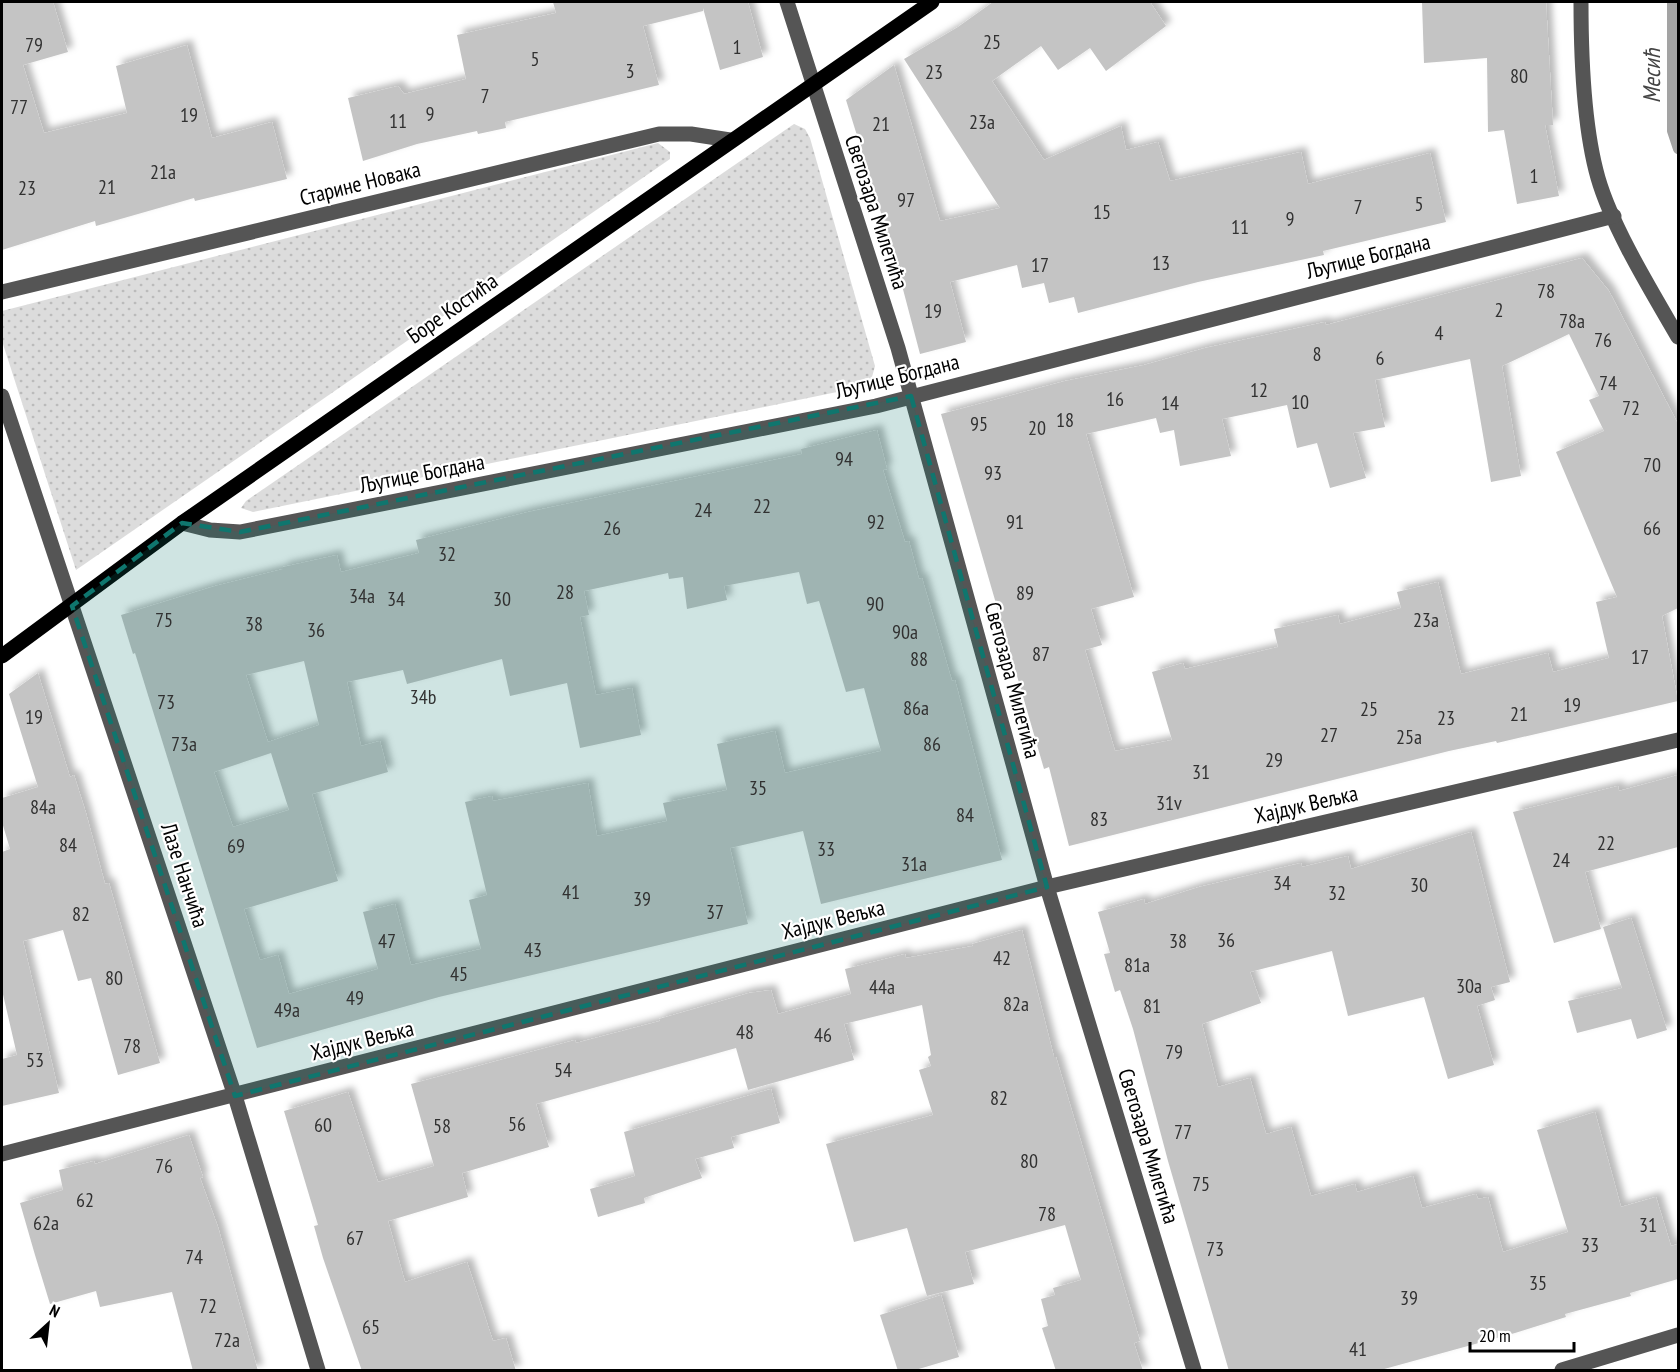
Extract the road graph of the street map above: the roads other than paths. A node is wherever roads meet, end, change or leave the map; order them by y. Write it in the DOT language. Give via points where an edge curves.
graph roads {
  1 [pos="786,2"];
  2 [pos="932,2"];
  3 [pos="1581,2"];
  4 [pos="811,85"];
  5 [pos="730,140"];
  6 [pos="1614,216"];
  7 [pos="2,292"];
  8 [pos="1678,337"];
  9 [pos="2,396"];
  10 [pos="911,396"];
  11 [pos="182,523"];
  12 [pos="72,606"];
  13 [pos="2,656"];
  14 [pos="1678,740"];
  15 [pos="1047,887"];
  16 [pos="235,1096"];
  17 [pos="2,1154"];
  18 [pos="1678,1335"];
  19 [pos="318,1371"];
  20 [pos="1194,1371"];
  21 [pos="1562,1371"];
  1 -- 4 [label="street, Светозара Милетића"];
  2 -- 4 [label="main road, Боре Костића"];
  3 -- 6 [label="street" via="1588,129 1599,179"];
  4 -- 5 [label="main road, Боре Костића"];
  4 -- 10 [label="street, Светозара Милетића"];
  5 -- 7 [label="street, Старине Новака" via="659,134"];
  5 -- 11 [label="main road, Боре Костића"];
  6 -- 8 [label="street"];
  6 -- 10 [label="street, Љутице Богдана"];
  9 -- 12 [label="street, Лазе Нанчића"];
  10 -- 11 [label="street, Љутице Богдана" via="240,532"];
  10 -- 15 [label="street, Светозара Милетића"];
  11 -- 12 [label="main road, Боре Костића"];
  12 -- 13 [label="main road, Боре Костића"];
  12 -- 16 [label="street, Лазе Нанчића"];
  14 -- 15 [label="street, Хајдук Вељка"];
  15 -- 16 [label="street, Хајдук Вељка"];
  15 -- 20 [label="street, Светозара Милетића"];
  16 -- 17 [label="street, Хајдук Вељка"];
  16 -- 19 [label="street, Лазе Нанчића"];
  18 -- 21 [label="street"];
}
